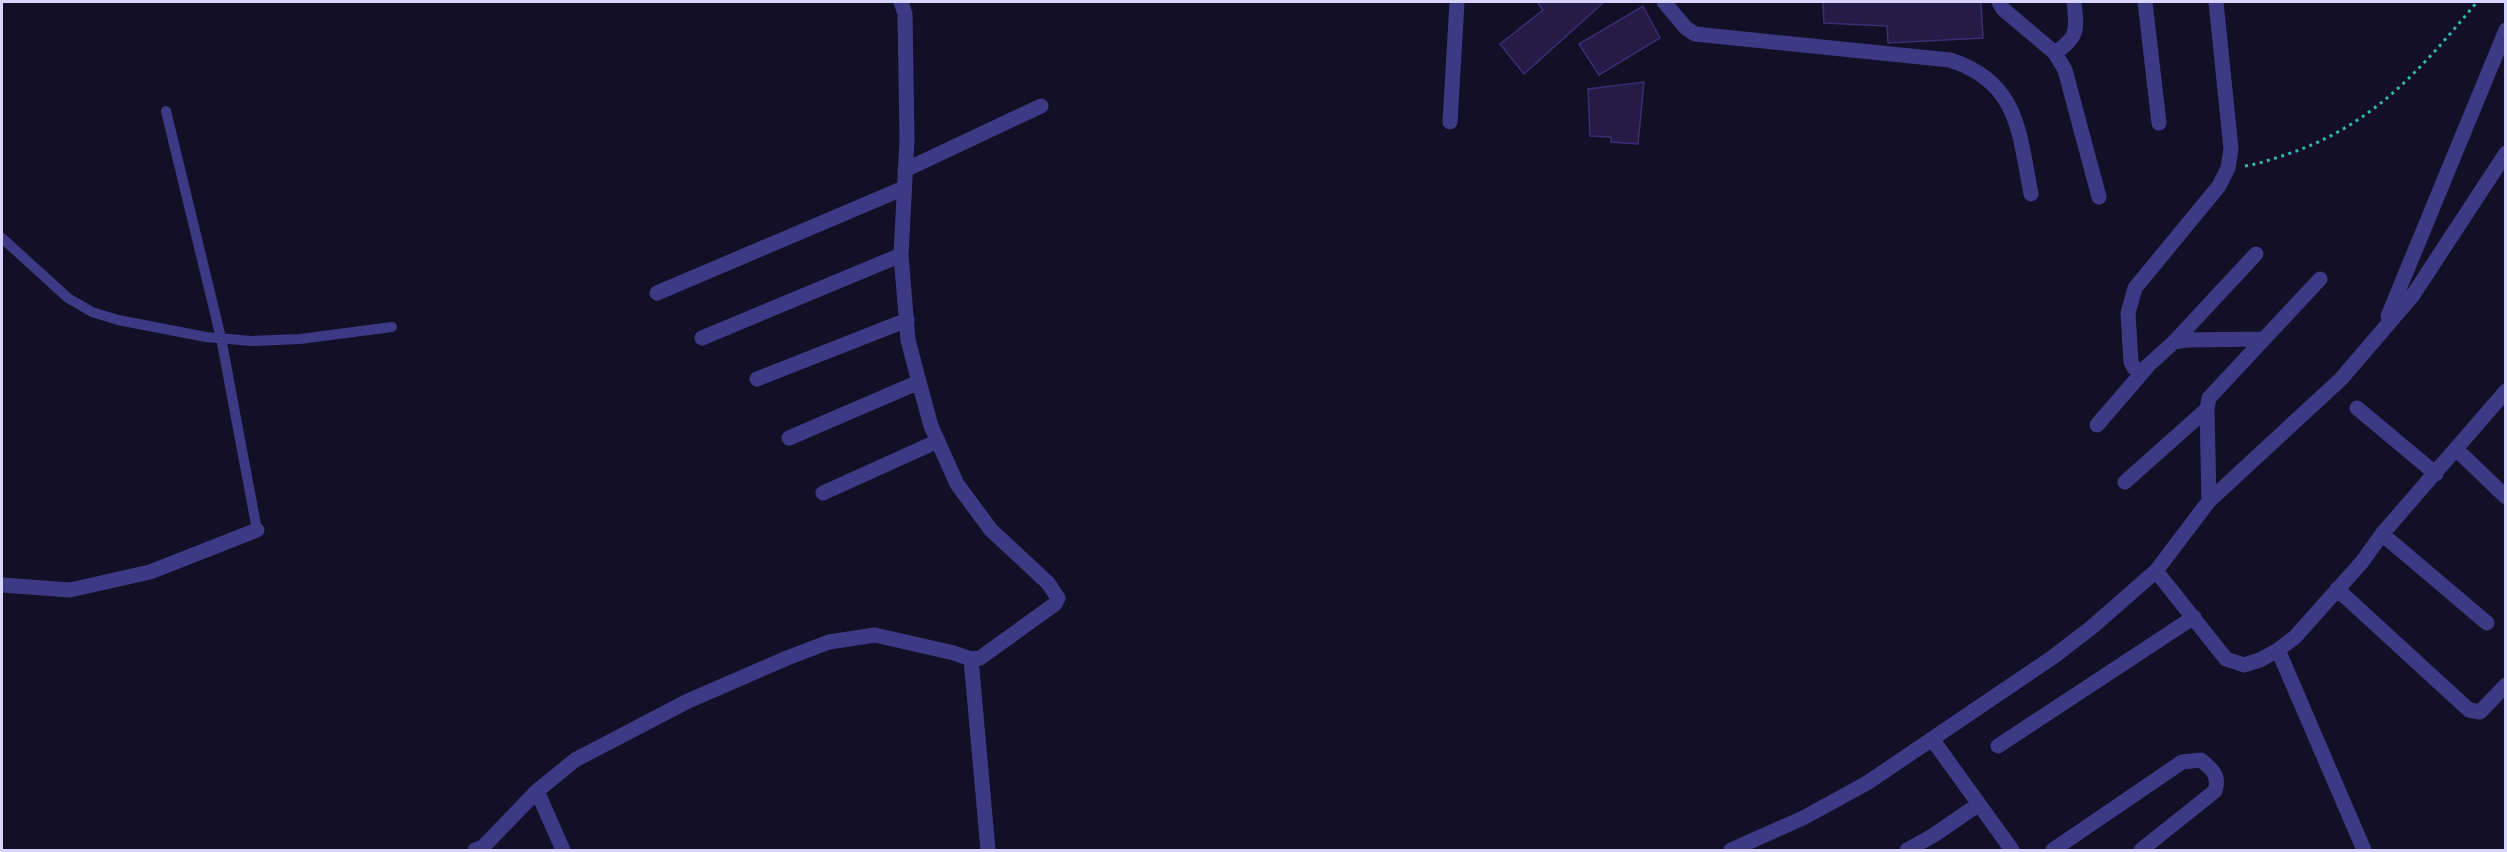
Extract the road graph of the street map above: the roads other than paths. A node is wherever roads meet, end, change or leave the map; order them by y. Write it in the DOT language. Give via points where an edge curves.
graph roads {
  1 [pos="901,2"];
  2 [pos="1457,2"];
  3 [pos="1664,2"];
  4 [pos="1999,2"];
  5 [pos="2074,2"];
  6 [pos="2145,2"];
  7 [pos="2216,2"];
  8 [pos="2505,30"];
  9 [pos="2055,54"];
  10 [pos="1041,106"];
  11 [pos="166,111"];
  12 [pos="1450,122"];
  13 [pos="2159,123"];
  14 [pos="2505,153"];
  15 [pos="905,170"];
  16 [pos="904,188"];
  17 [pos="2031,194"];
  18 [pos="2099,197"];
  19 [pos="2,238"];
  20 [pos="2256,254"];
  21 [pos="901,255"];
  22 [pos="2320,279"];
  23 [pos="657,293"];
  24 [pos="907,320"];
  25 [pos="392,327"];
  26 [pos="2382,330"];
  27 [pos="221,338"];
  28 [pos="702,338"];
  29 [pos="2262,339"];
  30 [pos="2174,342"];
  31 [pos="2147,367"];
  32 [pos="757,379"];
  33 [pos="919,382"];
  34 [pos="2505,391"];
  35 [pos="2206,408"];
  36 [pos="2356,408"];
  37 [pos="2097,425"];
  38 [pos="789,438"];
  39 [pos="938,441"];
  40 [pos="2457,450"];
  41 [pos="2436,474"];
  42 [pos="2125,482"];
  43 [pos="823,493"];
  44 [pos="2505,497"];
  45 [pos="2209,501"];
  46 [pos="257,530"];
  47 [pos="2382,534"];
  48 [pos="2156,571"];
  49 [pos="2,585"];
  50 [pos="2337,590"];
  51 [pos="2194,617"];
  52 [pos="2487,623"];
  53 [pos="2278,650"];
  54 [pos="971,659"];
  55 [pos="2505,685"];
  56 [pos="1932,739"];
  57 [pos="1998,746"];
  58 [pos="537,791"];
  59 [pos="1979,804"];
  60 [pos="476,850"];
  61 [pos="563,850"];
  62 [pos="988,850"];
  63 [pos="1731,850"];
  64 [pos="1907,850"];
  65 [pos="2012,850"];
  66 [pos="2053,850"];
  67 [pos="2141,850"];
  68 [pos="2364,850"];
  1 -- 15 [label="street" via="906,47"];
  2 -- 12 [label="street"];
  3 -- 17 [label="street" via="1695,34 1950,60 1967,65 2000,91 2015,114"];
  4 -- 9 [label="street"];
  5 -- 9 [label="street" via="2074,37"];
  6 -- 13 [label="street"];
  7 -- 31 [label="street" via="2231,149 2228,168 2219,186 2135,288 2128,313 2131,362 2138,370"];
  8 -- 26 [label="street"];
  9 -- 18 [label="street" via="2065,70"];
  10 -- 15 [label="street"];
  11 -- 27 [label="lane"];
  14 -- 26 [label="street" via="2413,295"];
  15 -- 16 [label="street"];
  16 -- 21 [label="street"];
  16 -- 23 [label="street"];
  19 -- 27 [label="lane" via="68,298 92,312 118,321"];
  20 -- 30 [label="street"];
  21 -- 24 [label="street"];
  21 -- 28 [label="street"];
  22 -- 29 [label="street"];
  24 -- 32 [label="street"];
  24 -- 33 [label="street"];
  25 -- 27 [label="lane" via="300,339"];
  26 -- 45 [label="street" via="2341,379"];
  27 -- 46 [label="lane"];
  29 -- 30 [label="street"];
  29 -- 35 [label="street" via="2216,389"];
  30 -- 31 [label="street"];
  31 -- 37 [label="street"];
  33 -- 38 [label="street"];
  33 -- 39 [label="street"];
  34 -- 40 [label="street"];
  35 -- 42 [label="street"];
  35 -- 45 [label="street"];
  36 -- 41 [label="street"];
  39 -- 43 [label="street"];
  39 -- 54 [label="street" via="957,484 991,530 1048,583 1058,598 1051,609 988,655"];
  40 -- 41 [label="street"];
  40 -- 44 [label="street"];
  41 -- 47 [label="street"];
  45 -- 48 [label="street"];
  46 -- 49 [label="street" via="150,572 70,590"];
  47 -- 50 [label="street"];
  47 -- 52 [label="street"];
  48 -- 51 [label="street"];
  48 -- 56 [label="street" via="2053,657"];
  50 -- 53 [label="street" via="2295,637"];
  50 -- 55 [label="street" via="2469,711 2480,712 2487,707"];
  51 -- 53 [label="street" via="2216,650 2236,664 2260,660"];
  51 -- 57 [label="street"];
  53 -- 68 [label="street"];
  54 -- 58 [label="street" via="875,635 829,642 688,701 575,760"];
  54 -- 62 [label="street"];
  56 -- 59 [label="street"];
  56 -- 63 [label="street" via="1867,783 1803,818"];
  58 -- 60 [label="street"];
  58 -- 61 [label="street"];
  59 -- 64 [label="street"];
  59 -- 65 [label="street"];
  66 -- 67 [label="street" via="2182,762 2201,760 2214,771 2215,791"];
}
